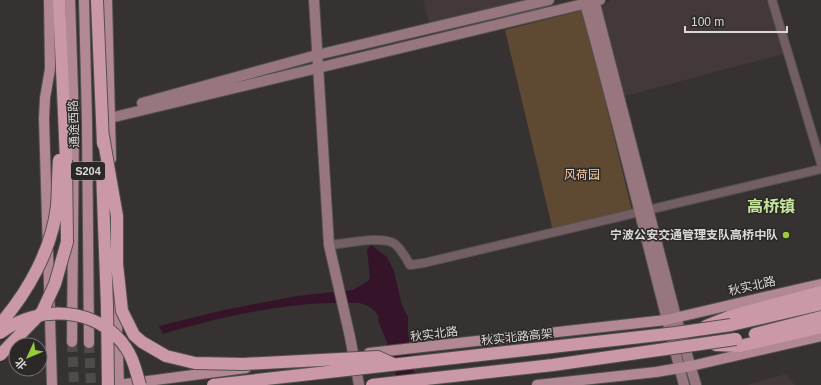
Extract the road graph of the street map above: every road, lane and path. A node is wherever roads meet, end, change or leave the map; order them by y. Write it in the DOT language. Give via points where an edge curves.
graph roads {
  1 [pos="49,0"];
  2 [pos="59,0"];
  3 [pos="70,0"];
  4 [pos="84,0"];
  5 [pos="97,0"];
  6 [pos="107,0"];
  7 [pos="314,0"];
  8 [pos="549,0"];
  9 [pos="772,0"];
  10 [pos="592,1"];
  11 [pos="317,55"];
  12 [pos="318,67"];
  13 [pos="64,80"];
  14 [pos="110,115"];
  15 [pos="103,136"];
  16 [pos="821,163"];
  17 [pos="821,169"];
  18 [pos="645,212"];
  19 [pos="330,245"];
  20 [pos="821,284"];
  21 [pos="821,292"];
  22 [pos="821,304"];
  23 [pos="821,317"];
  24 [pos="671,318"];
  25 [pos="0,324"];
  26 [pos="821,327"];
  27 [pos="694,330"];
  28 [pos="0,333"];
  29 [pos="821,336"];
  30 [pos="72,342"];
  31 [pos="89,343"];
  32 [pos="699,344"];
  33 [pos="354,354"];
  34 [pos="0,355"];
  35 [pos="392,364"];
  36 [pos="691,366"];
  37 [pos="680,368"];
  38 [pos="388,384"];
  39 [pos="52,385"];
  40 [pos="108,385"];
  41 [pos="119,385"];
  42 [pos="140,385"];
  43 [pos="213,385"];
  44 [pos="359,385"];
  45 [pos="372,385"];
  46 [pos="537,385"];
  47 [pos="684,385"];
  48 [pos="696,385"];
  1 -- 39 [label="main road" via="50,69 44,119"];
  2 -- 13 [label="highway"];
  3 -- 30 [label="main road, 通途西路 / S204" via="74,121"];
  4 -- 31 [label="main road, 通途西路 / S204" via="88,120"];
  5 -- 15 [label="highway, bridge"];
  6 -- 14 [label="main road"];
  7 -- 11 [label="street"];
  8 -- 11 [label="street"];
  9 -- 16 [label="street"];
  10 -- 12 [label="street"];
  10 -- 18 [label="street"];
  11 -- 12 [label="street"];
  11 -- 14 [label="street"];
  12 -- 14 [label="street"];
  12 -- 19 [label="street"];
  13 -- 25 [label="highway, bridge" via="57,207 51,232 41,260 22,295"];
  13 -- 34 [label="highway, bridge" via="67,242 55,284 42,312"];
  14 -- 41 [label="main road"];
  15 -- 35 [label="highway, bridge" via="117,216 117,264 122,311 134,335 142,342 166,356 190,363 243,364 378,358"];
  15 -- 40 [label="highway, bridge"];
  17 -- 18 [label="street"];
  18 -- 19 [label="street" via="410,265 402,250 385,240"];
  18 -- 24 [label="street"];
  19 -- 33 [label="street"];
  20 -- 24 [label="main road, 秋实北路"];
  21 -- 27 [label="highway, bridge" via="731,316"];
  22 -- 27 [label="highway, 秋实北路高架, bridge" via="731,325"];
  23 -- 32 [label="highway, bridge" via="736,339"];
  24 -- 33 [label="main road, 秋实北路"];
  24 -- 36 [label="street"];
  24 -- 37 [label="street"];
  26 -- 32 [label="highway, bridge" via="740,346"];
  27 -- 35 [label="highway, 秋实北路高架, bridge"];
  28 -- 42 [label="highway, bridge" via="34,316 51,313 90,320 105,327 126,347 132,357"];
  29 -- 36 [label="main road"];
  32 -- 38 [label="highway, bridge" via="553,365"];
  33 -- 41 [label="main road, 秋实北路"];
  33 -- 44 [label="street"];
  35 -- 43 [label="highway, 秋实北路高架, bridge"];
  36 -- 37 [label="main road"];
  36 -- 48 [label="street"];
  37 -- 46 [label="main road"];
  37 -- 47 [label="street"];
  38 -- 45 [label="highway, bridge"];
}
